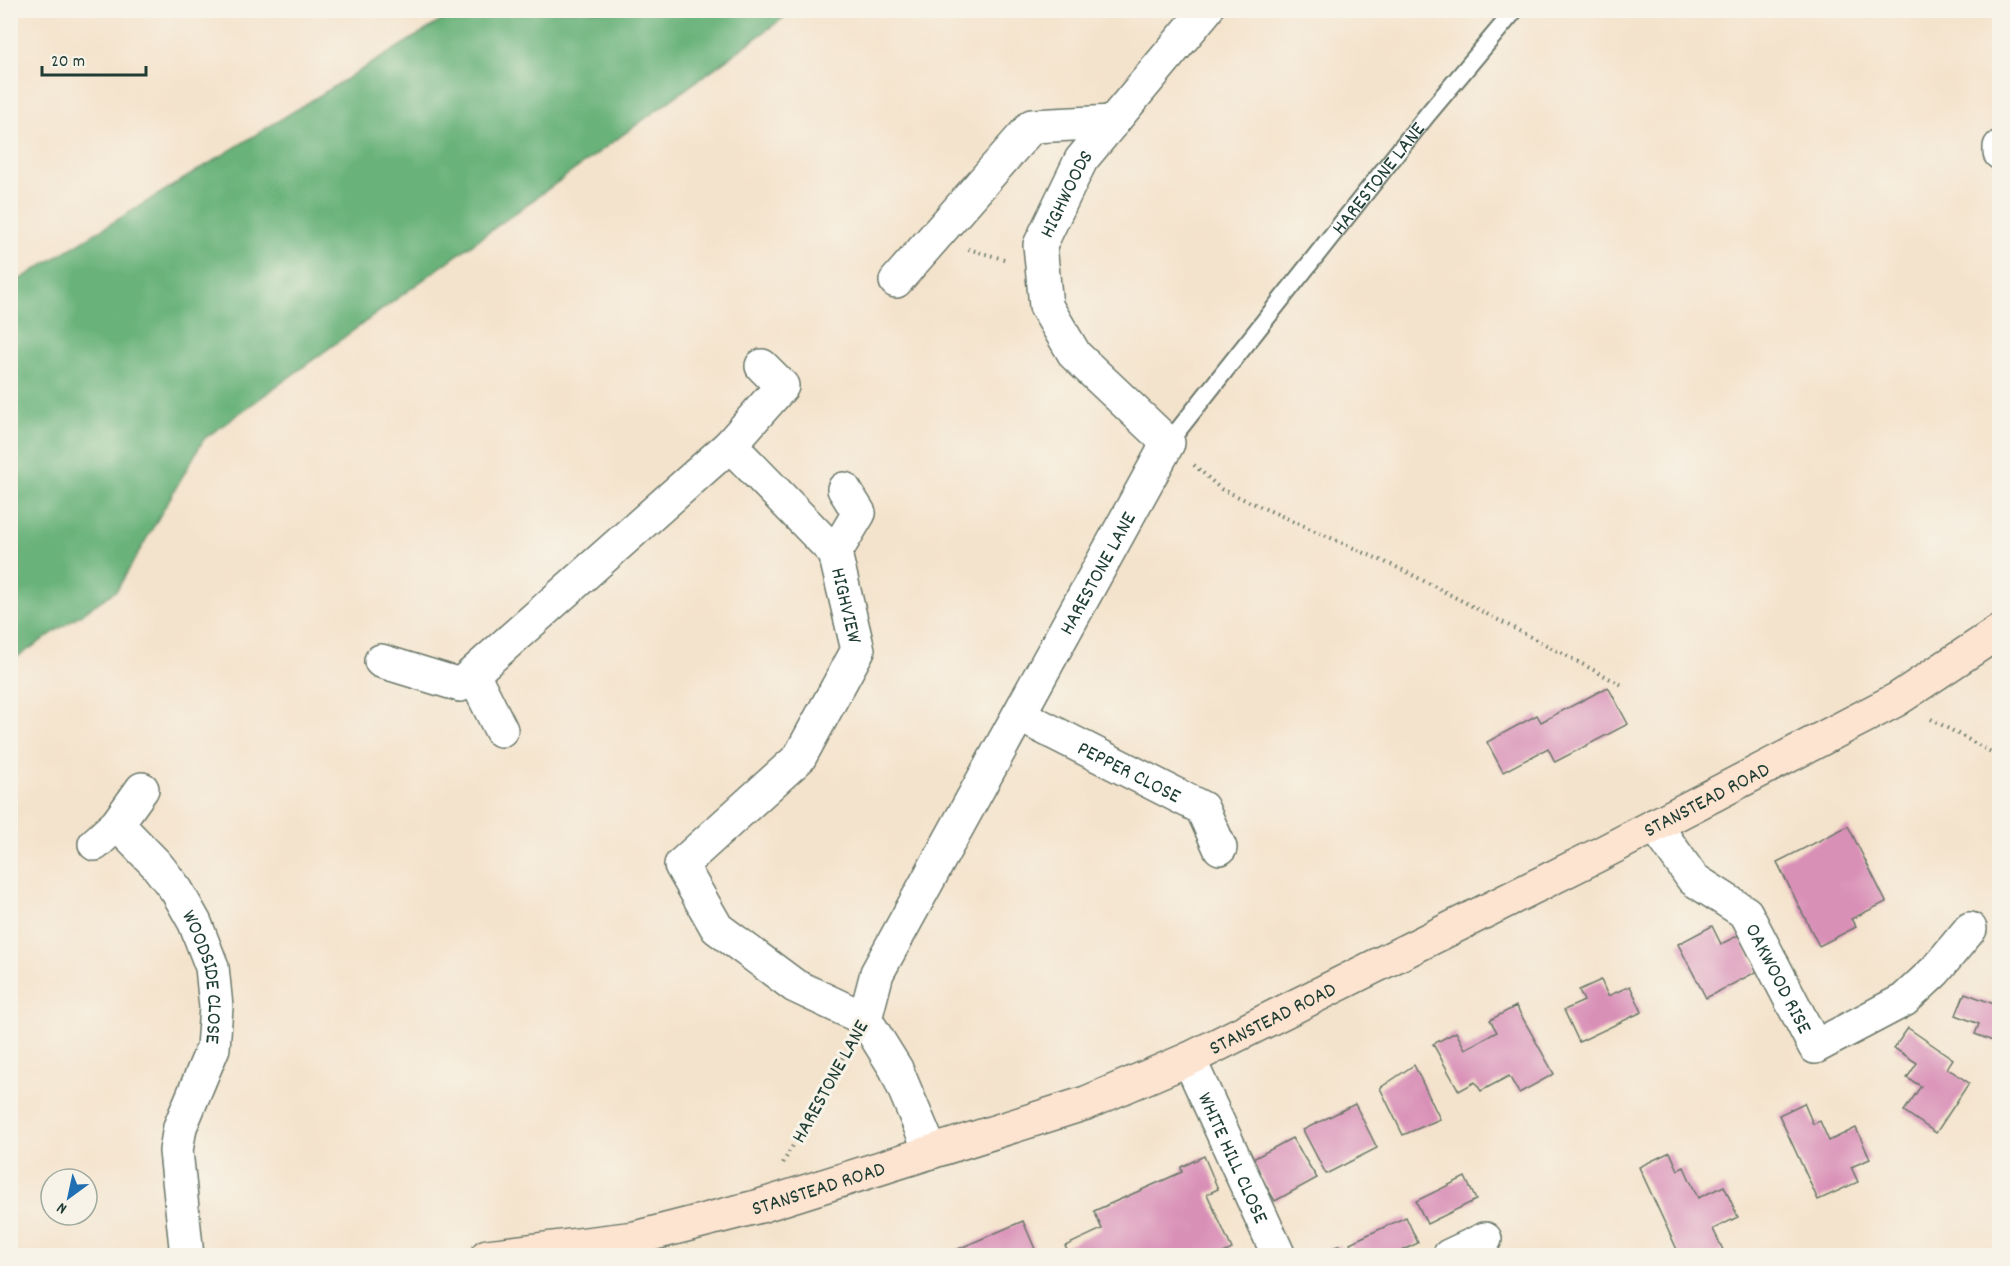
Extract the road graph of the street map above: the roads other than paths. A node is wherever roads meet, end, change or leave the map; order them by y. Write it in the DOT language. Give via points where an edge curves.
graph roads {
  1 [pos="1206,10"];
  2 [pos="1515,10"];
  3 [pos="1113,122"];
  4 [pos="2000,147"];
  5 [pos="2000,153"];
  6 [pos="896,281"];
  7 [pos="762,366"];
  8 [pos="1168,443"];
  9 [pos="730,445"];
  10 [pos="844,489"];
  11 [pos="836,553"];
  12 [pos="2000,631"];
  13 [pos="381,661"];
  14 [pos="472,674"];
  15 [pos="1019,715"];
  16 [pos="501,730"];
  17 [pos="142,789"];
  18 [pos="1655,825"];
  19 [pos="1220,848"];
  20 [pos="1970,929"];
  21 [pos="865,1019"];
  22 [pos="1188,1059"];
  23 [pos="932,1152"];
  24 [pos="1485,1239"];
  25 [pos="632,1247"];
  26 [pos="187,1256"];
  27 [pos="487,1256"];
  28 [pos="1279,1256"];
  29 [pos="1449,1256"];
  1 -- 3 [label="street, HIGHWOODS"];
  2 -- 8 [label="lane, HARESTONE LANE" via="1427,115"];
  3 -- 6 [label="street" via="1032,126"];
  3 -- 8 [label="street, HIGHWOODS" via="1081,160 1040,245 1046,306 1075,355"];
  4 -- 5 [label="street"];
  7 -- 9 [label="street" via="782,386"];
  8 -- 15 [label="street, HARESTONE LANE"];
  9 -- 11 [label="street, HIGHVIEW"];
  9 -- 14 [label="street"];
  10 -- 11 [label="street" via="859,513"];
  11 -- 21 [label="street, HIGHVIEW" via="858,650 800,758 681,865 717,928 795,986"];
  12 -- 18 [label="street, STANSTEAD ROAD" via="1896,700"];
  13 -- 14 [label="street" via="460,685"];
  14 -- 16 [label="street"];
  15 -- 19 [label="street, PEPPER CLOSE" via="1202,808"];
  15 -- 21 [label="street, HARESTONE LANE" via="877,973"];
  17 -- 26 [label="street, WOODSIDE CLOSE" via="106,834 156,864 177,891 212,967 216,1007 213,1048 180,1127 176,1151"];
  18 -- 20 [label="street, OAKWOOD RISE" via="1693,879 1746,914 1815,1047 1904,1000"];
  18 -- 22 [label="street, STANSTEAD ROAD"];
  21 -- 23 [label="street" via="896,1069"];
  22 -- 23 [label="street, STANSTEAD ROAD" via="1086,1103"];
  22 -- 28 [label="street, WHITE HILL CLOSE"];
  23 -- 25 [label="street, STANSTEAD ROAD"];
  24 -- 29 [label="street"];
  25 -- 27 [label="street, STANSTEAD ROAD"];
}
